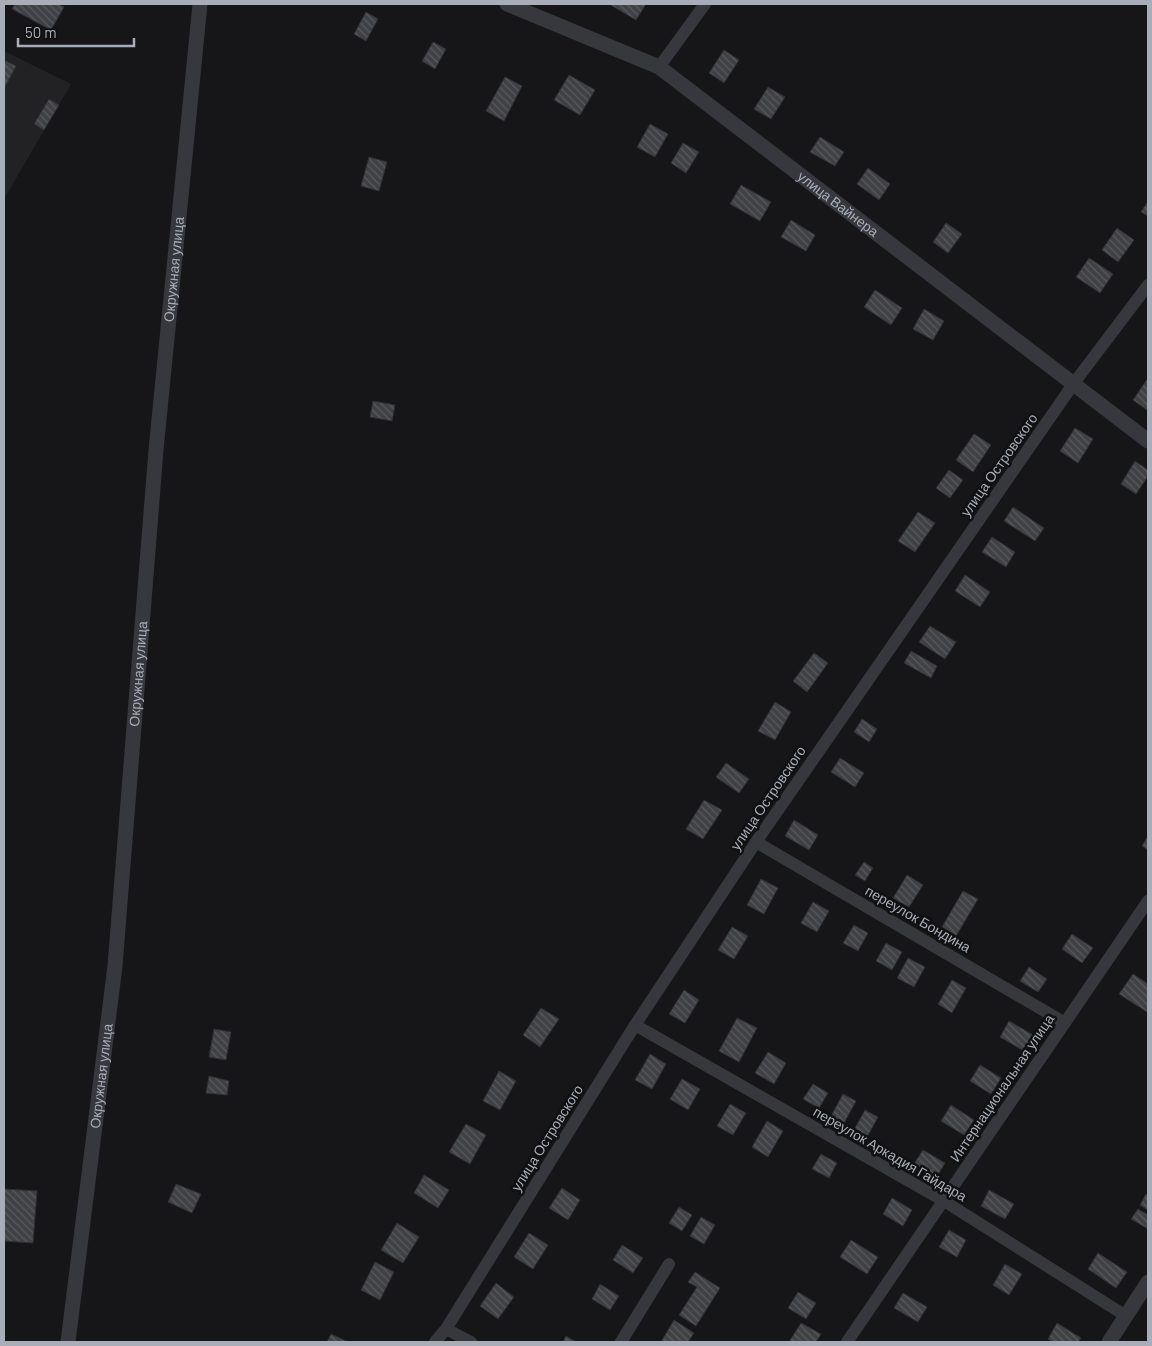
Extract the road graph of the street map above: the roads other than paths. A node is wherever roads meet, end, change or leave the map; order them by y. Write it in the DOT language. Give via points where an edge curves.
graph roads {
  1 [pos="200,4"];
  2 [pos="508,4"];
  3 [pos="705,4"];
  4 [pos="659,67"];
  5 [pos="1148,285"];
  6 [pos="1074,383"];
  7 [pos="1148,440"];
  8 [pos="756,842"];
  9 [pos="1148,901"];
  10 [pos="1065,1022"];
  11 [pos="635,1025"];
  12 [pos="944,1201"];
  13 [pos="668,1264"];
  14 [pos="1148,1282"];
  15 [pos="1126,1316"];
  16 [pos="446,1329"];
  17 [pos="68,1342"];
  18 [pos="435,1342"];
  19 [pos="472,1342"];
  20 [pos="621,1342"];
  21 [pos="847,1342"];
  22 [pos="1109,1342"];
  1 -- 17 [label="street, Окружная улица" via="156,450 115,966"];
  2 -- 4 [label="street, улица Вайнера"];
  3 -- 4 [label="street"];
  4 -- 6 [label="street, улица Вайнера"];
  5 -- 6 [label="street, улица Островского"];
  6 -- 7 [label="street, улица Вайнера"];
  6 -- 8 [label="street, улица Островского"];
  8 -- 10 [label="street, переулок Бондина"];
  8 -- 11 [label="street, улица Островского"];
  9 -- 10 [label="street, Интернациональная улица"];
  10 -- 12 [label="street, Интернациональная улица"];
  11 -- 12 [label="street, переулок Аркадия Гайдара"];
  11 -- 16 [label="street, улица Островского"];
  12 -- 15 [label="street, переулок Аркадия Гайдара"];
  12 -- 21 [label="street, Интернациональная улица"];
  13 -- 20 [label="street"];
  14 -- 15 [label="street"];
  15 -- 22 [label="street"];
  16 -- 18 [label="street, улица Островского"];
  16 -- 19 [label="street"];
}
